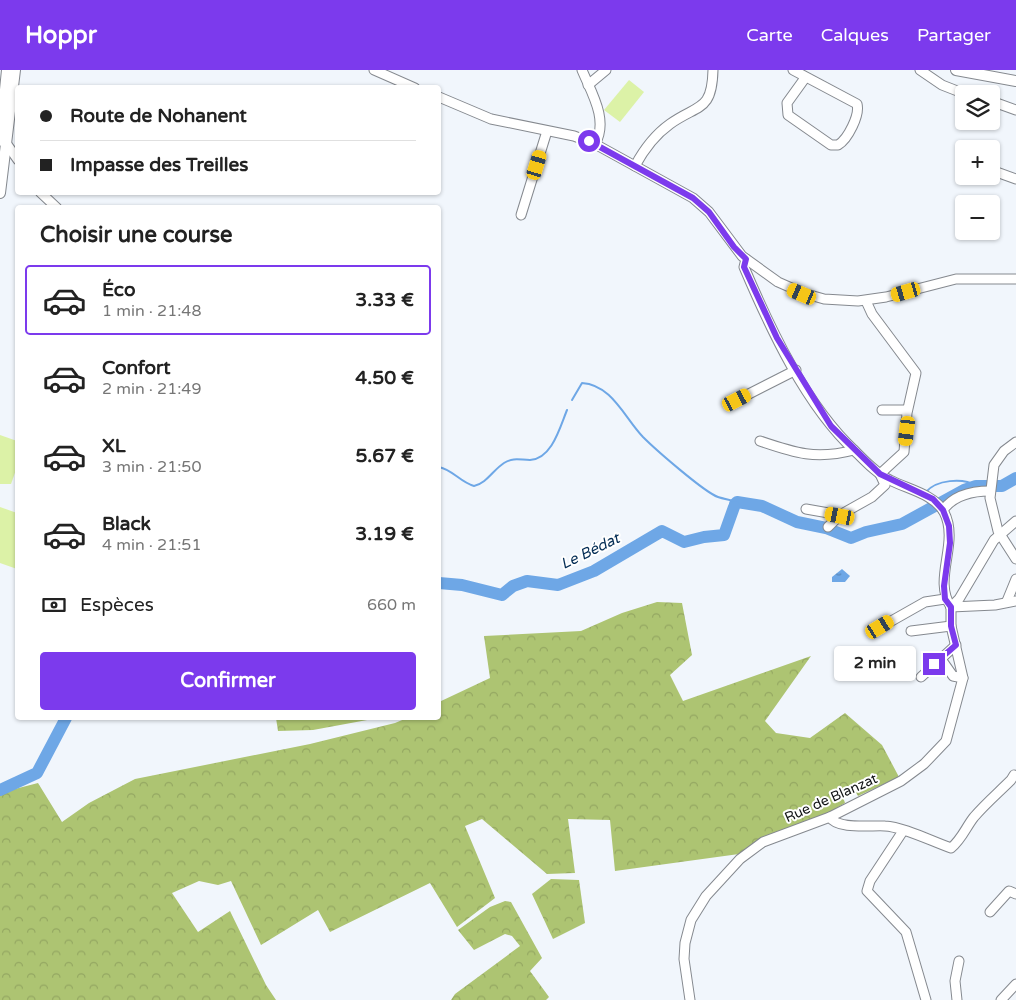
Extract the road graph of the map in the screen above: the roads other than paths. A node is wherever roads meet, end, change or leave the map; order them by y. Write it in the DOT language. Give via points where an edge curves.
graph roads {
  1 [pos="6,70"];
  2 [pos="15,70"];
  3 [pos="374,70"];
  4 [pos="582,70"];
  5 [pos="606,70"];
  6 [pos="713,70"];
  7 [pos="793,70"];
  8 [pos="920,70"];
  9 [pos="956,70"];
  10 [pos="805,78"];
  11 [pos="1016,81"];
  12 [pos="409,85"];
  13 [pos="588,85"];
  14 [pos="955,90"];
  15 [pos="441,99"];
  16 [pos="1000,104"];
  17 [pos="1012,108"];
  18 [pos="1016,117"];
  19 [pos="547,131"];
  20 [pos="2,141"];
  21 [pos="595,144"];
  22 [pos="15,156"];
  23 [pos="635,166"];
  24 [pos="1000,173"];
  25 [pos="1016,179"];
  26 [pos="0,193"];
  27 [pos="43,195"];
  28 [pos="54,205"];
  29 [pos="521,215"];
  30 [pos="746,259"];
  31 [pos="1016,279"];
  32 [pos="866,301"];
  33 [pos="796,370"];
  34 [pos="737,400"];
  35 [pos="882,410"];
  36 [pos="907,410"];
  37 [pos="760,441"];
  38 [pos="1016,442"];
  39 [pos="854,450"];
  40 [pos="880,474"];
  41 [pos="899,484"];
  42 [pos="885,485"];
  43 [pos="990,488"];
  44 [pos="939,506"];
  45 [pos="806,509"];
  46 [pos="840,516"];
  47 [pos="1016,522"];
  48 [pos="828,527"];
  49 [pos="1000,534"];
  50 [pos="1016,560"];
  51 [pos="1016,579"];
  52 [pos="945,599"];
  53 [pos="1012,601"];
  54 [pos="951,607"];
  55 [pos="951,626"];
  56 [pos="911,631"];
  57 [pos="872,632"];
  58 [pos="956,645"];
  59 [pos="941,659"];
  60 [pos="921,677"];
  61 [pos="963,678"];
  62 [pos="1015,773"];
  63 [pos="830,817"];
  64 [pos="903,831"];
  65 [pos="1016,894"];
  66 [pos="990,912"];
  67 [pos="959,960"];
  68 [pos="1016,984"];
  69 [pos="690,1000"];
  70 [pos="926,1000"];
  71 [pos="957,1000"];
  72 [pos="1001,1000"];
  1 -- 20 [label="main road"];
  2 -- 20 [label="main road"];
  3 -- 12 [label="street"];
  4 -- 13 [label="street"];
  5 -- 13 [label="street"];
  6 -- 23 [label="street" via="711,91 706,102 698,110 664,128"];
  7 -- 10 [label="street"];
  8 -- 14 [label="street"];
  9 -- 11 [label="main road"];
  10 -- 10 [label="street" via="857,104 858,112 838,145 831,145 788,115 787,103"];
  13 -- 21 [label="street" via="600,115 600,131"];
  15 -- 19 [label="street" via="491,119"];
  16 -- 17 [label="street"];
  17 -- 18 [label="street"];
  19 -- 21 [label="street"];
  19 -- 29 [label="street"];
  20 -- 22 [label="street"];
  20 -- 26 [label="main road"];
  21 -- 23 [label="street"];
  23 -- 30 [label="street" via="702,204"];
  24 -- 25 [label="street"];
  27 -- 28 [label="street"];
  30 -- 32 [label="street" via="778,282 802,294 835,301"];
  30 -- 33 [label="street" via="744,267 752,286"];
  31 -- 32 [label="street" via="956,279"];
  32 -- 36 [label="street" via="916,373"];
  33 -- 34 [label="street"];
  33 -- 39 [label="street" via="831,426"];
  35 -- 36 [label="street"];
  36 -- 40 [label="street" via="904,452"];
  37 -- 39 [label="street" via="806,455 824,456"];
  38 -- 43 [label="street" via="997,460"];
  39 -- 40 [label="street"];
  40 -- 41 [label="street"];
  40 -- 42 [label="street"];
  41 -- 42 [label="street"];
  41 -- 44 [label="street"];
  42 -- 46 [label="street" via="872,497"];
  43 -- 44 [label="street" via="967,493"];
  43 -- 49 [label="street" via="991,508"];
  44 -- 52 [label="street" via="949,526"];
  45 -- 46 [label="street"];
  46 -- 48 [label="street"];
  47 -- 49 [label="street"];
  49 -- 50 [label="street"];
  49 -- 54 [label="street" via="986,551 960,599"];
  51 -- 53 [label="street"];
  52 -- 54 [label="street"];
  52 -- 57 [label="street" via="925,602"];
  53 -- 54 [label="street"];
  54 -- 55 [label="street, Rue de Blanzat"];
  55 -- 56 [label="street"];
  55 -- 58 [label="street, Rue de Blanzat"];
  58 -- 59 [label="street"];
  58 -- 61 [label="street, Rue de Blanzat"];
  59 -- 60 [label="street"];
  59 -- 61 [label="street" via="953,676"];
  61 -- 63 [label="street, Rue de Blanzat" via="950,732 940,748 908,777"];
  62 -- 64 [label="street" via="976,814 961,839 951,848"];
  63 -- 64 [label="street" via="837,823 888,826"];
  63 -- 69 [label="street, Rue de Blanzat" via="751,849 706,896 693,916 685,943"];
  64 -- 70 [label="street" via="870,882 868,891 906,932"];
  65 -- 66 [label="street" via="1009,891"];
  67 -- 71 [label="street" via="955,981"];
  68 -- 72 [label="street"];
}
